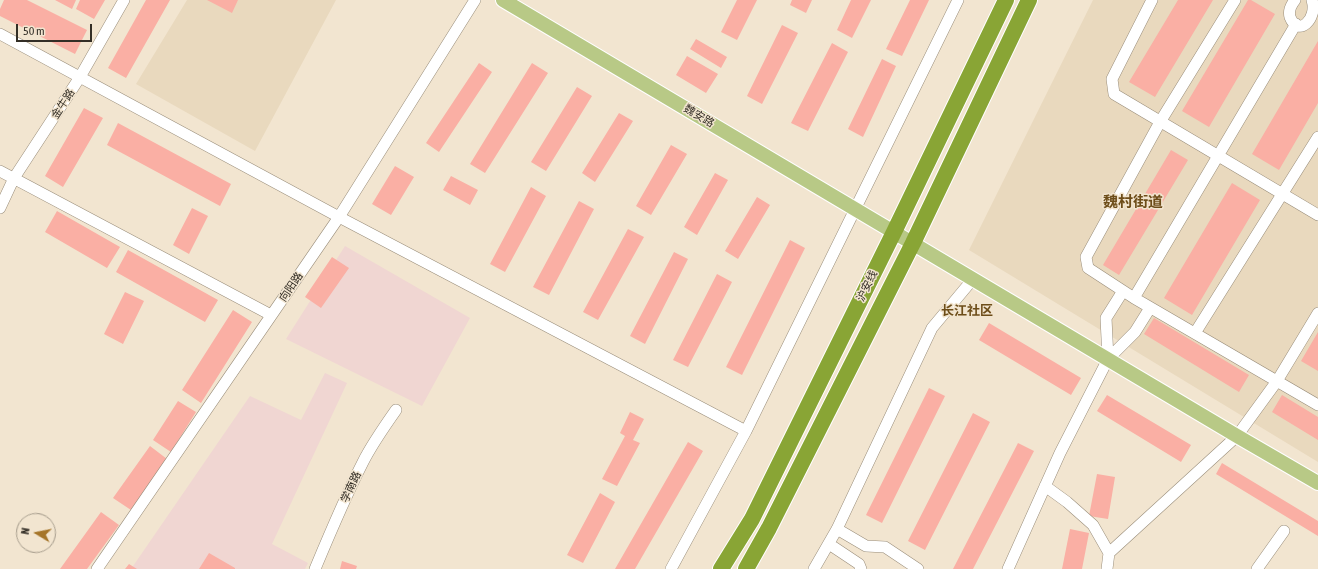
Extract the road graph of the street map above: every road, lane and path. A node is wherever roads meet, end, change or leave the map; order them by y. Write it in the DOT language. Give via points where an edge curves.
graph roads {
  1 [pos="124,0"];
  2 [pos="475,0"];
  3 [pos="503,0"];
  4 [pos="958,0"];
  5 [pos="1006,0"];
  6 [pos="1029,0"];
  7 [pos="1152,0"];
  8 [pos="1235,0"];
  9 [pos="1312,0"];
  10 [pos="1291,1"];
  11 [pos="1317,21"];
  12 [pos="1296,24"];
  13 [pos="0,34"];
  14 [pos="80,77"];
  15 [pos="1160,122"];
  16 [pos="1318,137"];
  17 [pos="1218,156"];
  18 [pos="0,171"];
  19 [pos="14,178"];
  20 [pos="1282,194"];
  21 [pos="0,208"];
  22 [pos="856,209"];
  23 [pos="1318,215"];
  24 [pos="339,217"];
  25 [pos="894,232"];
  26 [pos="913,243"];
  27 [pos="973,279"];
  28 [pos="1123,291"];
  29 [pos="1134,298"];
  30 [pos="1150,308"];
  31 [pos="1318,313"];
  32 [pos="272,315"];
  33 [pos="1195,333"];
  34 [pos="1108,360"];
  35 [pos="1278,381"];
  36 [pos="1318,405"];
  37 [pos="396,410"];
  38 [pos="746,431"];
  39 [pos="1237,436"];
  40 [pos="1318,483"];
  41 [pos="1045,486"];
  42 [pos="837,529"];
  43 [pos="1284,531"];
  44 [pos="829,544"];
  45 [pos="870,547"];
  46 [pos="1109,553"];
  47 [pos="860,567"];
  48 [pos="97,569"];
  49 [pos="314,569"];
  50 [pos="671,569"];
  51 [pos="721,569"];
  52 [pos="746,569"];
  53 [pos="814,569"];
  54 [pos="918,569"];
  55 [pos="1008,569"];
  56 [pos="1107,569"];
  57 [pos="1257,569"];
  1 -- 14 [label="street, 金牛路"];
  2 -- 24 [label="street, 向阳路"];
  3 -- 22 [label="main road, 魏安路"];
  4 -- 22 [label="street"];
  5 -- 25 [label="highway, 沪安线"];
  6 -- 26 [label="highway, 沪安线"];
  7 -- 15 [label="street" via="1112,79 1114,94"];
  8 -- 15 [label="street"];
  9 -- 11 [label="street" via="1318,10"];
  10 -- 12 [label="street" via="1290,15"];
  11 -- 12 [label="street" via="1307,26"];
  12 -- 17 [label="street"];
  13 -- 14 [label="street"];
  14 -- 19 [label="street, 金牛路"];
  14 -- 24 [label="street"];
  15 -- 17 [label="street"];
  15 -- 28 [label="street" via="1086,257 1088,268"];
  16 -- 20 [label="street"];
  17 -- 20 [label="street"];
  17 -- 29 [label="street"];
  18 -- 19 [label="street"];
  19 -- 21 [label="street, 金牛路"];
  19 -- 32 [label="street"];
  20 -- 23 [label="street"];
  20 -- 33 [label="street"];
  22 -- 25 [label="main road, 魏安路"];
  22 -- 38 [label="street"];
  24 -- 32 [label="street, 向阳路"];
  24 -- 38 [label="street"];
  25 -- 26 [label="main road, 魏安路"];
  25 -- 51 [label="highway, 沪安线" via="752,519"];
  26 -- 27 [label="main road, 魏安路"];
  26 -- 52 [label="highway, 沪安线"];
  27 -- 34 [label="main road, 魏安路"];
  27 -- 42 [label="street" via="932,328"];
  28 -- 29 [label="street"];
  28 -- 34 [label="street" via="1106,318"];
  29 -- 30 [label="street"];
  30 -- 33 [label="street"];
  30 -- 34 [label="street" via="1134,332"];
  31 -- 35 [label="street"];
  32 -- 48 [label="street, 向阳路"];
  33 -- 35 [label="street"];
  34 -- 39 [label="main road, 魏安路"];
  34 -- 41 [label="street"];
  35 -- 36 [label="street"];
  35 -- 39 [label="street"];
  37 -- 49 [label="street, 学南路" via="363,462"];
  38 -- 50 [label="street"];
  39 -- 40 [label="main road, 魏安路"];
  39 -- 46 [label="street"];
  41 -- 46 [label="street" via="1093,525"];
  41 -- 55 [label="street"];
  42 -- 44 [label="street"];
  42 -- 45 [label="street"];
  43 -- 57 [label="street"];
  44 -- 47 [label="street"];
  44 -- 53 [label="street"];
  45 -- 47 [label="street"];
  45 -- 54 [label="street" via="885,547"];
  46 -- 56 [label="street"];
}
